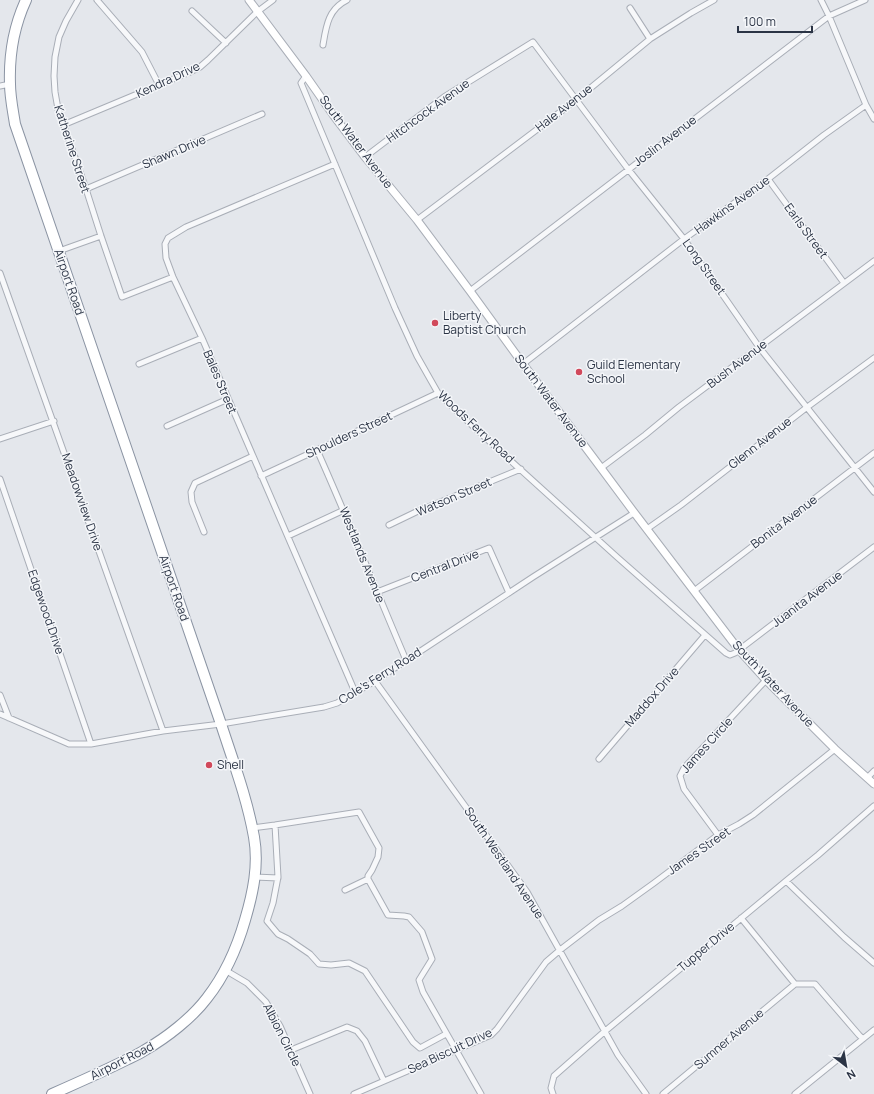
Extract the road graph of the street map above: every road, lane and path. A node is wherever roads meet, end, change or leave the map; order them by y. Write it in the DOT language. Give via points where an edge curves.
graph roads {
  1 [pos="26,0"];
  2 [pos="78,0"];
  3 [pos="97,0"];
  4 [pos="249,0"];
  5 [pos="273,0"];
  6 [pos="347,0"];
  7 [pos="714,0"];
  8 [pos="821,0"];
  9 [pos="865,0"];
  10 [pos="630,8"];
  11 [pos="192,11"];
  12 [pos="257,12"];
  13 [pos="829,16"];
  14 [pos="650,39"];
  15 [pos="533,42"];
  16 [pos="226,43"];
  17 [pos="323,45"];
  18 [pos="306,76"];
  19 [pos="5,85"];
  20 [pos="159,86"];
  21 [pos="576,100"];
  22 [pos="866,105"];
  23 [pos="262,114"];
  24 [pos="874,118"];
  25 [pos="63,125"];
  26 [pos="366,157"];
  27 [pos="335,164"];
  28 [pos="628,169"];
  29 [pos="768,180"];
  30 [pos="86,189"];
  31 [pos="417,220"];
  32 [pos="101,236"];
  33 [pos="684,239"];
  34 [pos="59,251"];
  35 [pos="874,261"];
  36 [pos="0,273"];
  37 [pos="173,277"];
  38 [pos="844,283"];
  39 [pos="470,291"];
  40 [pos="202,338"];
  41 [pos="759,347"];
  42 [pos="874,358"];
  43 [pos="139,364"];
  44 [pos="523,364"];
  45 [pos="438,393"];
  46 [pos="228,399"];
  47 [pos="806,408"];
  48 [pos="54,422"];
  49 [pos="167,426"];
  50 [pos="0,440"];
  51 [pos="317,450"];
  52 [pos="874,454"];
  53 [pos="253,456"];
  54 [pos="601,468"];
  55 [pos="855,468"];
  56 [pos="521,469"];
  57 [pos="261,476"];
  58 [pos="0,479"];
  59 [pos="874,492"];
  60 [pos="344,510"];
  61 [pos="634,513"];
  62 [pos="389,525"];
  63 [pos="647,529"];
  64 [pos="204,532"];
  65 [pos="288,536"];
  66 [pos="595,537"];
  67 [pos="874,547"];
  68 [pos="694,591"];
  69 [pos="377,592"];
  70 [pos="509,593"];
  71 [pos="705,635"];
  72 [pos="739,650"];
  73 [pos="406,660"];
  74 [pos="766,680"];
  75 [pos="375,681"];
  76 [pos="355,692"];
  77 [pos="0,695"];
  78 [pos="0,714"];
  79 [pos="9,718"];
  80 [pos="221,724"];
  81 [pos="163,731"];
  82 [pos="91,744"];
  83 [pos="835,749"];
  84 [pos="599,759"];
  85 [pos="874,771"];
  86 [pos="867,778"];
  87 [pos="874,784"];
  88 [pos="874,806"];
  89 [pos="276,825"];
  90 [pos="252,828"];
  91 [pos="718,835"];
  92 [pos="255,877"];
  93 [pos="278,878"];
  94 [pos="368,879"];
  95 [pos="786,881"];
  96 [pos="345,890"];
  97 [pos="741,918"];
  98 [pos="560,950"];
  99 [pos="874,963"];
  100 [pos="225,970"];
  101 [pos="795,984"];
  102 [pos="874,1030"];
  103 [pos="604,1032"];
  104 [pos="446,1034"];
  105 [pos="864,1039"];
  106 [pos="291,1050"];
  107 [pos="455,1050"];
  108 [pos="384,1081"];
  109 [pos="52,1094"];
  110 [pos="310,1094"];
  111 [pos="354,1094"];
  112 [pos="480,1094"];
  113 [pos="552,1094"];
  114 [pos="646,1094"];
  115 [pos="663,1094"];
  116 [pos="795,1094"];
  1 -- 19 [label="highway, Airport Road" via="14,35"];
  2 -- 25 [label="street, Katherine Street" via="59,36 55,57 55,92"];
  3 -- 20 [label="street" via="142,52"];
  4 -- 12 [label="main road, South Water Avenue"];
  5 -- 12 [label="street, Kendra Drive"];
  6 -- 17 [label="street" via="342,2 327,21"];
  7 -- 14 [label="street, Hale Avenue"];
  8 -- 13 [label="street"];
  9 -- 13 [label="street, Joslin Avenue"];
  10 -- 14 [label="street"];
  11 -- 16 [label="street"];
  12 -- 16 [label="street, Kendra Drive"];
  12 -- 18 [label="main road, South Water Avenue"];
  13 -- 22 [label="street"];
  13 -- 28 [label="street, Joslin Avenue"];
  14 -- 21 [label="street, Hale Avenue"];
  15 -- 21 [label="street, Long Street"];
  15 -- 26 [label="street, Hitchcock Avenue" via="444,97"];
  16 -- 20 [label="street, Kendra Drive" via="200,67"];
  18 -- 26 [label="main road, South Water Avenue"];
  18 -- 27 [label="street, Woods Ferry Road" via="300,83"];
  19 -- 34 [label="highway, Airport Road" via="15,124"];
  20 -- 25 [label="street, Kendra Drive"];
  21 -- 28 [label="street, Long Street"];
  21 -- 31 [label="street, Hale Avenue"];
  22 -- 24 [label="street"];
  22 -- 29 [label="street, Hawkins Avenue"];
  23 -- 30 [label="street, Shawn Drive"];
  25 -- 30 [label="street, Katherine Street"];
  26 -- 31 [label="main road, South Water Avenue"];
  27 -- 37 [label="street, Bales Street" via="186,227 168,238 165,244 166,258"];
  27 -- 45 [label="street, Woods Ferry Road" via="395,308 417,356"];
  28 -- 33 [label="street, Long Street"];
  28 -- 39 [label="street, Joslin Avenue"];
  29 -- 33 [label="street, Hawkins Avenue"];
  29 -- 38 [label="street, Earls Street"];
  30 -- 32 [label="street, Katherine Street"];
  31 -- 39 [label="main road, South Water Avenue"];
  32 -- 34 [label="street"];
  32 -- 37 [label="street, Katherine Street" via="122,297"];
  33 -- 41 [label="street, Long Street"];
  33 -- 44 [label="street, Hawkins Avenue"];
  34 -- 80 [label="highway, Airport Road"];
  35 -- 38 [label="street, Bush Avenue"];
  36 -- 48 [label="street, Meadowview Drive"];
  37 -- 40 [label="street, Bales Street"];
  38 -- 41 [label="street, Bush Avenue"];
  39 -- 44 [label="main road, South Water Avenue"];
  40 -- 43 [label="street"];
  40 -- 46 [label="street, Bales Street"];
  41 -- 47 [label="street, Long Street"];
  41 -- 54 [label="street, Bush Avenue"];
  42 -- 47 [label="street, Glenn Avenue"];
  44 -- 54 [label="main road, South Water Avenue"];
  45 -- 51 [label="street, Shoulders Street"];
  45 -- 56 [label="street, Woods Ferry Road"];
  46 -- 49 [label="street"];
  46 -- 53 [label="street, Bales Street"];
  47 -- 55 [label="street, Long Street"];
  47 -- 63 [label="street, Glenn Avenue"];
  48 -- 50 [label="street"];
  48 -- 81 [label="street, Meadowview Drive"];
  51 -- 57 [label="street, Shoulders Street"];
  51 -- 60 [label="street, Westlands Avenue"];
  52 -- 55 [label="street, Bonita Avenue"];
  53 -- 57 [label="street, Bales Street"];
  53 -- 64 [label="street" via="195,483 191,492 192,502"];
  54 -- 61 [label="main road, South Water Avenue"];
  55 -- 59 [label="street, Long Street"];
  55 -- 68 [label="street, Bonita Avenue"];
  56 -- 62 [label="street, Watson Street"];
  56 -- 66 [label="street, Woods Ferry Road"];
  57 -- 65 [label="street, Bales Street"];
  58 -- 82 [label="street, Edgewood Drive"];
  60 -- 65 [label="street"];
  60 -- 69 [label="street, Westlands Avenue"];
  61 -- 63 [label="main road, South Water Avenue"];
  61 -- 66 [label="street, Cole's Ferry Road"];
  63 -- 68 [label="main road, South Water Avenue"];
  65 -- 76 [label="street, Bales Street"];
  66 -- 70 [label="street, Cole's Ferry Road"];
  66 -- 71 [label="street, Woods Ferry Road"];
  67 -- 72 [label="street, Juanita Avenue"];
  68 -- 72 [label="main road, South Water Avenue"];
  69 -- 70 [label="street, Central Drive" via="489,548"];
  69 -- 73 [label="street, Westlands Avenue"];
  70 -- 73 [label="street, Cole's Ferry Road"];
  71 -- 72 [label="street, Woods Ferry Road" via="730,655"];
  71 -- 84 [label="street, Maddox Drive"];
  72 -- 74 [label="main road, South Water Avenue"];
  73 -- 75 [label="street, Cole's Ferry Road"];
  74 -- 83 [label="main road, South Water Avenue"];
  74 -- 91 [label="street, James Circle" via="684,768 680,776 684,789"];
  75 -- 76 [label="street, Cole's Ferry Road"];
  75 -- 98 [label="street, South Westland Avenue" via="516,876"];
  76 -- 80 [label="street, Cole's Ferry Road" via="337,703 324,707"];
  77 -- 79 [label="street"];
  78 -- 79 [label="street, Cole's Ferry Road"];
  79 -- 82 [label="street, Cole's Ferry Road" via="68,744"];
  80 -- 81 [label="street, Cole's Ferry Road"];
  80 -- 90 [label="highway, Airport Road"];
  81 -- 82 [label="street, Cole's Ferry Road"];
  83 -- 86 [label="main road, South Water Avenue"];
  83 -- 91 [label="street, James Street" via="752,815"];
  85 -- 86 [label="street"];
  86 -- 87 [label="main road, South Water Avenue"];
  88 -- 95 [label="street, Tupper Drive"];
  89 -- 90 [label="street"];
  89 -- 93 [label="street"];
  89 -- 94 [label="street" via="359,812 379,848 378,857"];
  90 -- 92 [label="highway, Airport Road" via="256,859"];
  91 -- 98 [label="street, James Street"];
  92 -- 93 [label="street"];
  92 -- 100 [label="highway, Airport Road" via="242,932"];
  93 -- 104 [label="street" via="267,921 278,934 310,954 319,964 349,963 365,971 413,1042 420,1048"];
  94 -- 96 [label="street"];
  94 -- 104 [label="street" via="388,915 409,917 422,932 432,959 419,980 422,992"];
  95 -- 97 [label="street, Tupper Drive"];
  95 -- 99 [label="street"];
  97 -- 101 [label="street"];
  97 -- 103 [label="street, Tupper Drive"];
  98 -- 103 [label="street, South Westland Avenue"];
  98 -- 107 [label="street, Sea Biscuit Drive" via="546,962 497,1029"];
  100 -- 106 [label="street, Albion Circle" via="247,983 266,1002"];
  100 -- 109 [label="highway, Airport Road" via="206,999 161,1040 108,1069"];
  101 -- 105 [label="street" via="815,984"];
  101 -- 115 [label="street, Sumner Avenue"];
  102 -- 105 [label="street"];
  103 -- 113 [label="street, Tupper Drive" via="554,1076"];
  103 -- 114 [label="street, South Westland Avenue"];
  104 -- 107 [label="street"];
  105 -- 116 [label="street"];
  106 -- 108 [label="street" via="347,1027 357,1031 365,1040"];
  106 -- 110 [label="street, Albion Circle"];
  107 -- 108 [label="street, Sea Biscuit Drive"];
  107 -- 112 [label="street"];
  108 -- 111 [label="street, Sea Biscuit Drive"];
}
